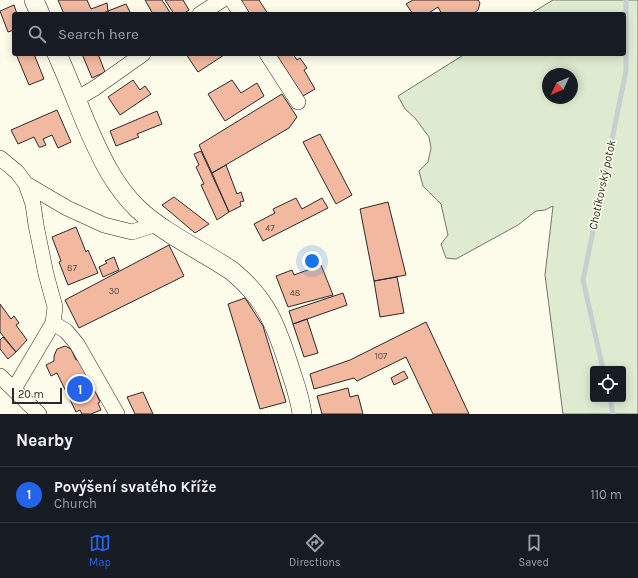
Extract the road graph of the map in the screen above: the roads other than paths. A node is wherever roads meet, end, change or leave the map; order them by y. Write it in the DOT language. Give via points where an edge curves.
graph roads {
  1 [pos="34,0"];
  2 [pos="222,0"];
  3 [pos="232,0"];
  4 [pos="39,12"];
  5 [pos="203,12"];
  6 [pos="240,12"];
  7 [pos="58,56"];
  8 [pos="140,56"];
  9 [pos="268,56"];
  10 [pos="76,99"];
  11 [pos="298,102"];
  12 [pos="0,158"];
  13 [pos="26,184"];
  14 [pos="157,224"];
  15 [pos="53,322"];
  16 [pos="0,376"];
  17 [pos="14,389"];
  18 [pos="39,414"];
  19 [pos="117,414"];
  20 [pos="302,414"];
  1 -- 4 [label="street"];
  2 -- 5 [label="street"];
  3 -- 6 [label="street"];
  7 -- 10 [label="street"];
  8 -- 10 [label="street"];
  9 -- 11 [label="street"];
  10 -- 14 [label="street" via="108,171 138,209"];
  12 -- 13 [label="street" via="17,172"];
  13 -- 14 [label="street" via="67,208 104,225 132,232"];
  13 -- 15 [label="street" via="33,204 55,307"];
  14 -- 20 [label="street" via="232,270 259,297 279,333"];
  15 -- 17 [label="street"];
  15 -- 19 [label="street" via="66,331 77,344"];
  16 -- 17 [label="street"];
  17 -- 18 [label="street"];
}
